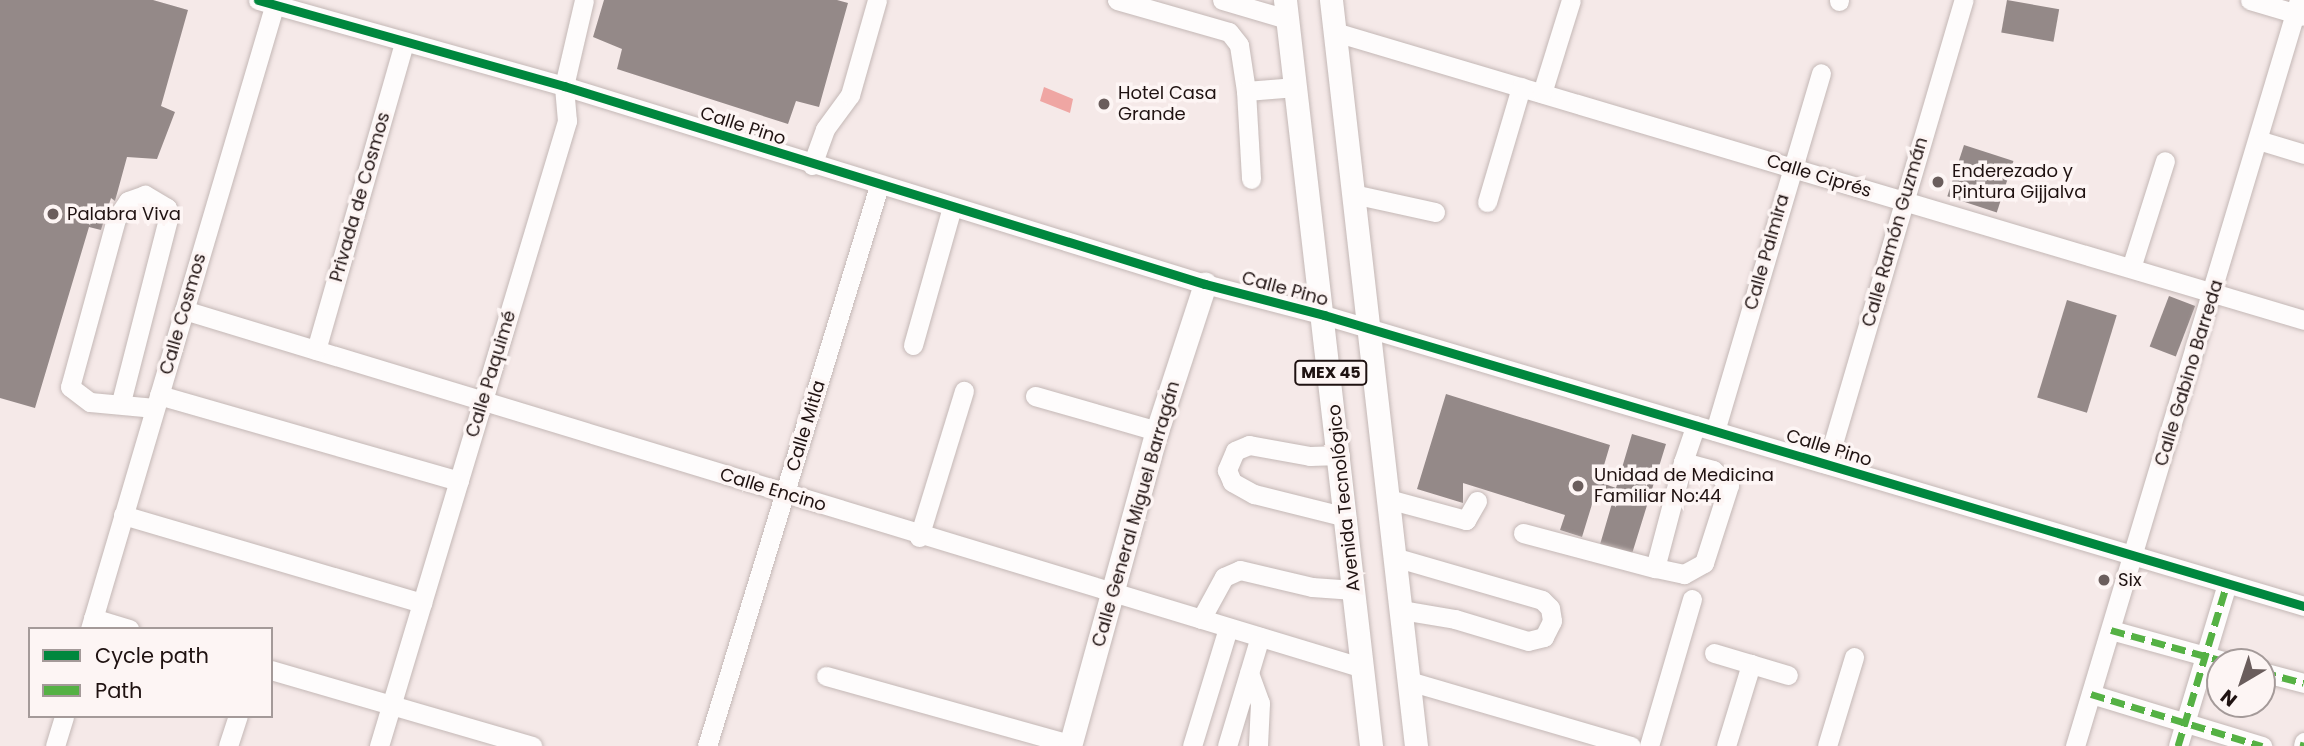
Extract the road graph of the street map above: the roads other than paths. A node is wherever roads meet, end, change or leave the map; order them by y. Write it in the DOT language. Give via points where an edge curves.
graph roads {
  1 [pos="584,0"];
  2 [pos="877,0"];
  3 [pos="1117,0"];
  4 [pos="1223,0"];
  5 [pos="1331,0"];
  6 [pos="1571,0"];
  7 [pos="1964,0"];
  8 [pos="2250,0"];
  9 [pos="270,2"];
  10 [pos="1286,10"];
  11 [pos="2300,10"];
  12 [pos="1335,32"];
  13 [pos="404,43"];
  14 [pos="1821,74"];
  15 [pos="564,86"];
  16 [pos="1296,87"];
  17 [pos="1521,87"];
  18 [pos="1246,91"];
  19 [pos="1542,93"];
  20 [pos="2258,140"];
  21 [pos="2304,154"];
  22 [pos="2165,161"];
  23 [pos="812,165"];
  24 [pos="1792,168"];
  25 [pos="1251,179"];
  26 [pos="879,186"];
  27 [pos="1353,194"];
  28 [pos="1905,201"];
  29 [pos="1486,202"];
  30 [pos="952,207"];
  31 [pos="1435,212"];
  32 [pos="2131,268"];
  33 [pos="1205,284"];
  34 [pos="2214,293"];
  35 [pos="184,310"];
  36 [pos="1324,315"];
  37 [pos="2304,320"];
  38 [pos="1368,328"];
  39 [pos="913,345"];
  40 [pos="316,350"];
  41 [pos="964,391"];
  42 [pos="1035,396"];
  43 [pos="157,401"];
  44 [pos="483,401"];
  45 [pos="121,402"];
  46 [pos="1706,428"];
  47 [pos="1157,431"];
  48 [pos="1340,455"];
  49 [pos="1683,462"];
  50 [pos="1827,464"];
  51 [pos="458,481"];
  52 [pos="785,492"];
  53 [pos="1388,499"];
  54 [pos="1477,501"];
  55 [pos="123,515"];
  56 [pos="1346,517"];
  57 [pos="1523,533"];
  58 [pos="919,537"];
  59 [pos="2134,555"];
  60 [pos="1394,558"];
  61 [pos="1656,568"];
  62 [pos="2227,584"];
  63 [pos="1354,590"];
  64 [pos="1114,593"];
  65 [pos="1692,599"];
  66 [pos="422,603"];
  67 [pos="2304,606"];
  68 [pos="1401,610"];
  69 [pos="1200,619"];
  70 [pos="91,623"];
  71 [pos="117,627"];
  72 [pos="1228,628"];
  73 [pos="2111,629"];
  74 [pos="1260,637"];
  75 [pos="1714,653"];
  76 [pos="2205,656"];
  77 [pos="1854,657"];
  78 [pos="1751,664"];
  79 [pos="1363,668"];
  80 [pos="273,671"];
  81 [pos="1249,673"];
  82 [pos="1788,675"];
  83 [pos="826,676"];
  84 [pos="2276,676"];
  85 [pos="1409,681"];
  86 [pos="2304,683"];
  87 [pos="2091,694"];
  88 [pos="392,704"];
  89 [pos="63,718"];
  90 [pos="237,718"];
  91 [pos="2185,723"];
  92 [pos="1070,745"];
  93 [pos="55,746"];
  94 [pos="228,746"];
  95 [pos="379,746"];
  96 [pos="532,746"];
  97 [pos="707,746"];
  98 [pos="1192,746"];
  99 [pos="1227,746"];
  100 [pos="1258,746"];
  101 [pos="1371,746"];
  102 [pos="1416,746"];
  103 [pos="1631,746"];
  104 [pos="1649,746"];
  105 [pos="1726,746"];
  106 [pos="1827,746"];
  107 [pos="2076,746"];
  108 [pos="2178,746"];
  109 [pos="2262,746"];
  1 -- 15 [label="street, Calle Paquimé"];
  2 -- 23 [label="street" via="850,96 825,129"];
  3 -- 18 [label="street" via="1229,32 1239,45"];
  4 -- 10 [label="street"];
  5 -- 12 [label="main road, MEX 45"];
  6 -- 19 [label="street"];
  7 -- 28 [label="street, Calle Ramón Guzmán"];
  8 -- 11 [label="street"];
  9 -- 13 [label="street, Calle Pino"];
  9 -- 35 [label="street, Calle Cosmos"];
  10 -- 16 [label="main road, Avenida Tecnológico / MEX 45"];
  11 -- 20 [label="street, Calle Gabino Barreda"];
  12 -- 17 [label="street, Calle Ciprés"];
  12 -- 27 [label="main road, MEX 45"];
  13 -- 15 [label="street, Calle Pino"];
  13 -- 40 [label="street, Privada de Cosmos"];
  14 -- 24 [label="street, Calle Palmira"];
  15 -- 23 [label="street, Calle Pino"];
  15 -- 44 [label="street, Calle Paquimé" via="567,121"];
  16 -- 18 [label="street"];
  16 -- 36 [label="main road, Avenida Tecnológico / MEX 45"];
  17 -- 19 [label="street, Calle Ciprés"];
  17 -- 29 [label="street"];
  18 -- 25 [label="street"];
  19 -- 24 [label="street, Calle Ciprés"];
  20 -- 21 [label="street"];
  20 -- 34 [label="street, Calle Gabino Barreda"];
  22 -- 32 [label="street"];
  23 -- 26 [label="street, Calle Pino"];
  24 -- 28 [label="street, Calle Ciprés"];
  24 -- 46 [label="street, Calle Palmira"];
  26 -- 30 [label="street, Calle Pino"];
  26 -- 52 [label="street, Calle Mitla"];
  27 -- 31 [label="street"];
  27 -- 38 [label="main road, MEX 45"];
  28 -- 32 [label="street, Calle Ciprés"];
  28 -- 50 [label="street, Calle Ramón Guzmán"];
  30 -- 33 [label="street, Calle Pino"];
  30 -- 39 [label="street"];
  32 -- 34 [label="street, Calle Ciprés"];
  33 -- 36 [label="street, Calle Pino"];
  33 -- 47 [label="main road, Calle General Miguel Barragán"];
  34 -- 37 [label="street, Calle Ciprés"];
  34 -- 59 [label="street, Calle Gabino Barreda"];
  35 -- 40 [label="street, Calle Encino"];
  35 -- 43 [label="street, Calle Cosmos"];
  36 -- 38 [label="street, Calle Pino"];
  36 -- 48 [label="main road, Avenida Tecnológico / MEX 45"];
  38 -- 46 [label="street, Calle Pino"];
  38 -- 53 [label="main road, MEX 45"];
  40 -- 44 [label="street, Calle Encino"];
  41 -- 58 [label="street"];
  42 -- 47 [label="street"];
  43 -- 45 [label="street"];
  43 -- 51 [label="street"];
  43 -- 55 [label="street, Calle Cosmos"];
  44 -- 51 [label="street, Calle Paquimé"];
  44 -- 52 [label="street, Calle Encino"];
  45 -- 45 [label="street" via="111,406 74,394 71,376 116,219 128,201 145,195 167,208 168,219"];
  46 -- 49 [label="street, Calle Palmira"];
  46 -- 50 [label="street, Calle Pino"];
  47 -- 64 [label="main road, Calle General Miguel Barragán"];
  48 -- 56 [label="main road, Avenida Tecnológico / MEX 45"];
  48 -- 56 [label="street" via="1310,456 1249,445 1235,451 1227,470 1232,482 1254,494"];
  49 -- 61 [label="street, Calle Palmira"];
  49 -- 61 [label="street" via="1724,476 1729,485 1726,500 1698,570 1684,575"];
  50 -- 59 [label="street, Calle Pino"];
  51 -- 66 [label="street, Calle Paquimé"];
  52 -- 58 [label="street, Calle Encino"];
  52 -- 97 [label="street, Calle Mitla"];
  53 -- 54 [label="street" via="1466,520"];
  53 -- 60 [label="main road, MEX 45"];
  55 -- 66 [label="street"];
  55 -- 70 [label="street, Calle Cosmos"];
  56 -- 63 [label="main road, Avenida Tecnológico / MEX 45"];
  57 -- 61 [label="street"];
  58 -- 64 [label="street, Calle Encino"];
  59 -- 62 [label="street, Calle Pino"];
  59 -- 73 [label="street, Calle Gabino Barreda"];
  60 -- 68 [label="main road, MEX 45"];
  60 -- 68 [label="street" via="1542,600 1550,608 1552,621 1544,637 1528,641"];
  62 -- 67 [label="street, Calle Pino"];
  62 -- 76 [label="street"];
  63 -- 69 [label="street" via="1312,587 1240,569 1224,577"];
  63 -- 79 [label="main road, Avenida Tecnológico / MEX 45"];
  64 -- 69 [label="street, Calle Encino"];
  64 -- 92 [label="main road, Calle General Miguel Barragán"];
  65 -- 104 [label="street"];
  66 -- 88 [label="street, Calle Paquimé"];
  68 -- 85 [label="main road, MEX 45"];
  69 -- 72 [label="street, Calle Encino"];
  70 -- 71 [label="street"];
  72 -- 74 [label="street, Calle Encino"];
  72 -- 98 [label="street"];
  73 -- 76 [label="street"];
  73 -- 87 [label="street, Calle Gabino Barreda"];
  74 -- 79 [label="street, Calle Encino"];
  74 -- 81 [label="street"];
  75 -- 78 [label="street"];
  76 -- 91 [label="street"];
  77 -- 106 [label="street"];
  78 -- 82 [label="street"];
  78 -- 105 [label="street"];
  79 -- 101 [label="main road, Avenida Tecnológico / MEX 45"];
  80 -- 88 [label="street"];
  81 -- 99 [label="street"];
  81 -- 100 [label="street" via="1260,703"];
  83 -- 92 [label="street"];
  84 -- 86 [label="street"];
  85 -- 102 [label="main road, MEX 45"];
  85 -- 103 [label="street"];
  87 -- 91 [label="street"];
  87 -- 107 [label="street, Calle Gabino Barreda"];
  88 -- 95 [label="street, Calle Paquimé"];
  88 -- 96 [label="street"];
  89 -- 93 [label="street"];
  90 -- 94 [label="street"];
  91 -- 108 [label="street"];
  91 -- 109 [label="street"];
}
